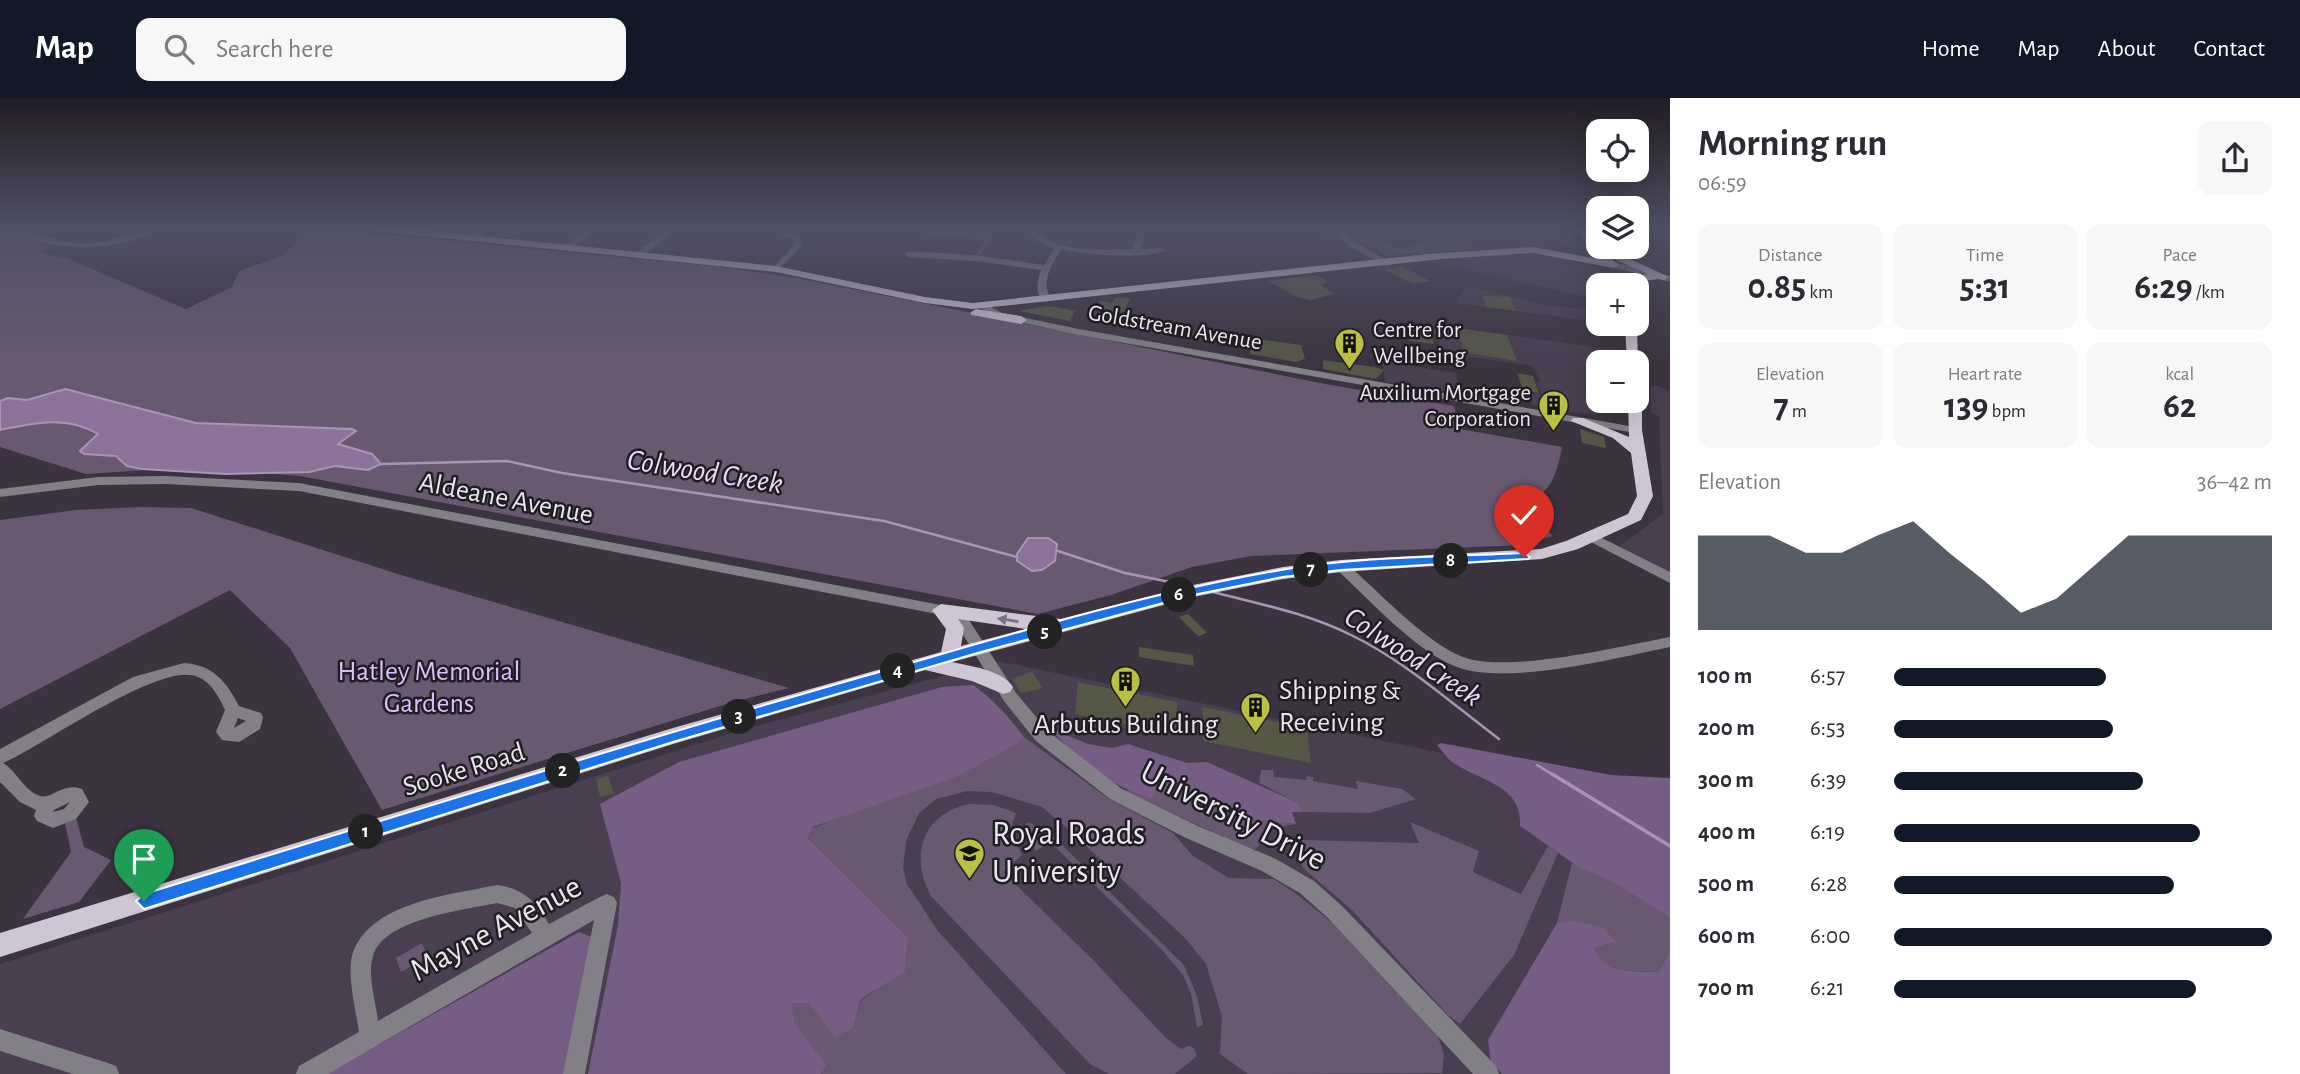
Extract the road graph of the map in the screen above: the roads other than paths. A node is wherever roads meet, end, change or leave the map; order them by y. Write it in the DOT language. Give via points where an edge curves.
graph roads {
  1 [pos="798,274"];
  2 [pos="1045,274"];
  3 [pos="1285,274"];
  4 [pos="1649,277"];
  5 [pos="1667,278"];
  6 [pos="1046,299"];
  7 [pos="925,300"];
  8 [pos="1000,304"];
  9 [pos="984,306"];
  10 [pos="1021,320"];
  11 [pos="1635,413"];
  12 [pos="1578,421"];
  13 [pos="1635,430"];
  14 [pos="1638,451"];
  15 [pos="0,493"];
  16 [pos="1592,537"];
  17 [pos="1341,566"];
  18 [pos="1670,578"];
  19 [pos="942,610"];
  20 [pos="1075,624"];
  21 [pos="1670,642"];
  22 [pos="981,648"];
  23 [pos="950,656"];
  24 [pos="923,664"];
  25 [pos="1003,687"];
  26 [pos="233,710"];
  27 [pos="0,757"];
  28 [pos="0,769"];
  29 [pos="47,805"];
  30 [pos="545,936"];
  31 [pos="0,945"];
  32 [pos="370,1037"];
  33 [pos="0,1040"];
  34 [pos="1479,1070"];
  35 [pos="108,1074"];
  36 [pos="307,1074"];
  37 [pos="574,1074"];
  1 -- 7 [label="main road, Goldstream Avenue"];
  2 -- 6 [label="street" via="1039,289"];
  3 -- 6 [label="main road"];
  4 -- 5 [label="main road"];
  6 -- 8 [label="main road"];
  7 -- 9 [label="main road, Goldstream Avenue"];
  7 -- 10 [label="main road"];
  8 -- 9 [label="main road"];
  8 -- 10 [label="main road" via="1003,313"];
  9 -- 10 [label="street, Goldstream Avenue"];
  10 -- 12 [label="street, Goldstream Avenue"];
  11 -- 13 [label="main road, Sooke Road"];
  12 -- 13 [label="street, Goldstream Avenue"];
  12 -- 14 [label="main road" via="1618,435"];
  13 -- 14 [label="main road, Sooke Road"];
  14 -- 16 [label="main road, Sooke Road" via="1645,496 1642,508 1635,517"];
  15 -- 19 [label="street, Aldeane Avenue" via="98,481 299,487"];
  16 -- 17 [label="main road, Sooke Road" via="1524,557"];
  16 -- 18 [label="street"];
  17 -- 20 [label="main road, Sooke Road" via="1229,583"];
  17 -- 21 [label="street" via="1443,653 1466,664 1500,668"];
  20 -- 19 [label="main road, one-way" via="1020,622"];
  19 -- 22 [label="street, Aldeane Avenue" via="962,621"];
  19 -- 23 [label="main road" via="955,628"];
  20 -- 22 [label="main road, Sooke Road"];
  22 -- 23 [label="main road, Sooke Road"];
  22 -- 25 [label="street, University Drive"];
  23 -- 24 [label="main road, Sooke Road"];
  24 -- 25 [label="main road" via="976,675"];
  24 -- 31 [label="main road, Sooke Road" via="673,736"];
  25 -- 34 [label="street, University Drive" via="1042,736 1116,794 1307,887"];
  26 -- 27 [label="street" via="216,678 184,669 162,673"];
  28 -- 29 [label="street" via="33,803"];
  30 -- 32 [label="street, Mayne Avenue"];
  30 -- 32 [label="street" via="526,904 513,895 497,894 397,918 372,935 362,957"];
  30 -- 37 [label="street, Mayne Avenue" via="607,903"];
  32 -- 36 [label="street, Mayne Avenue"];
  33 -- 35 [label="street"];
}
